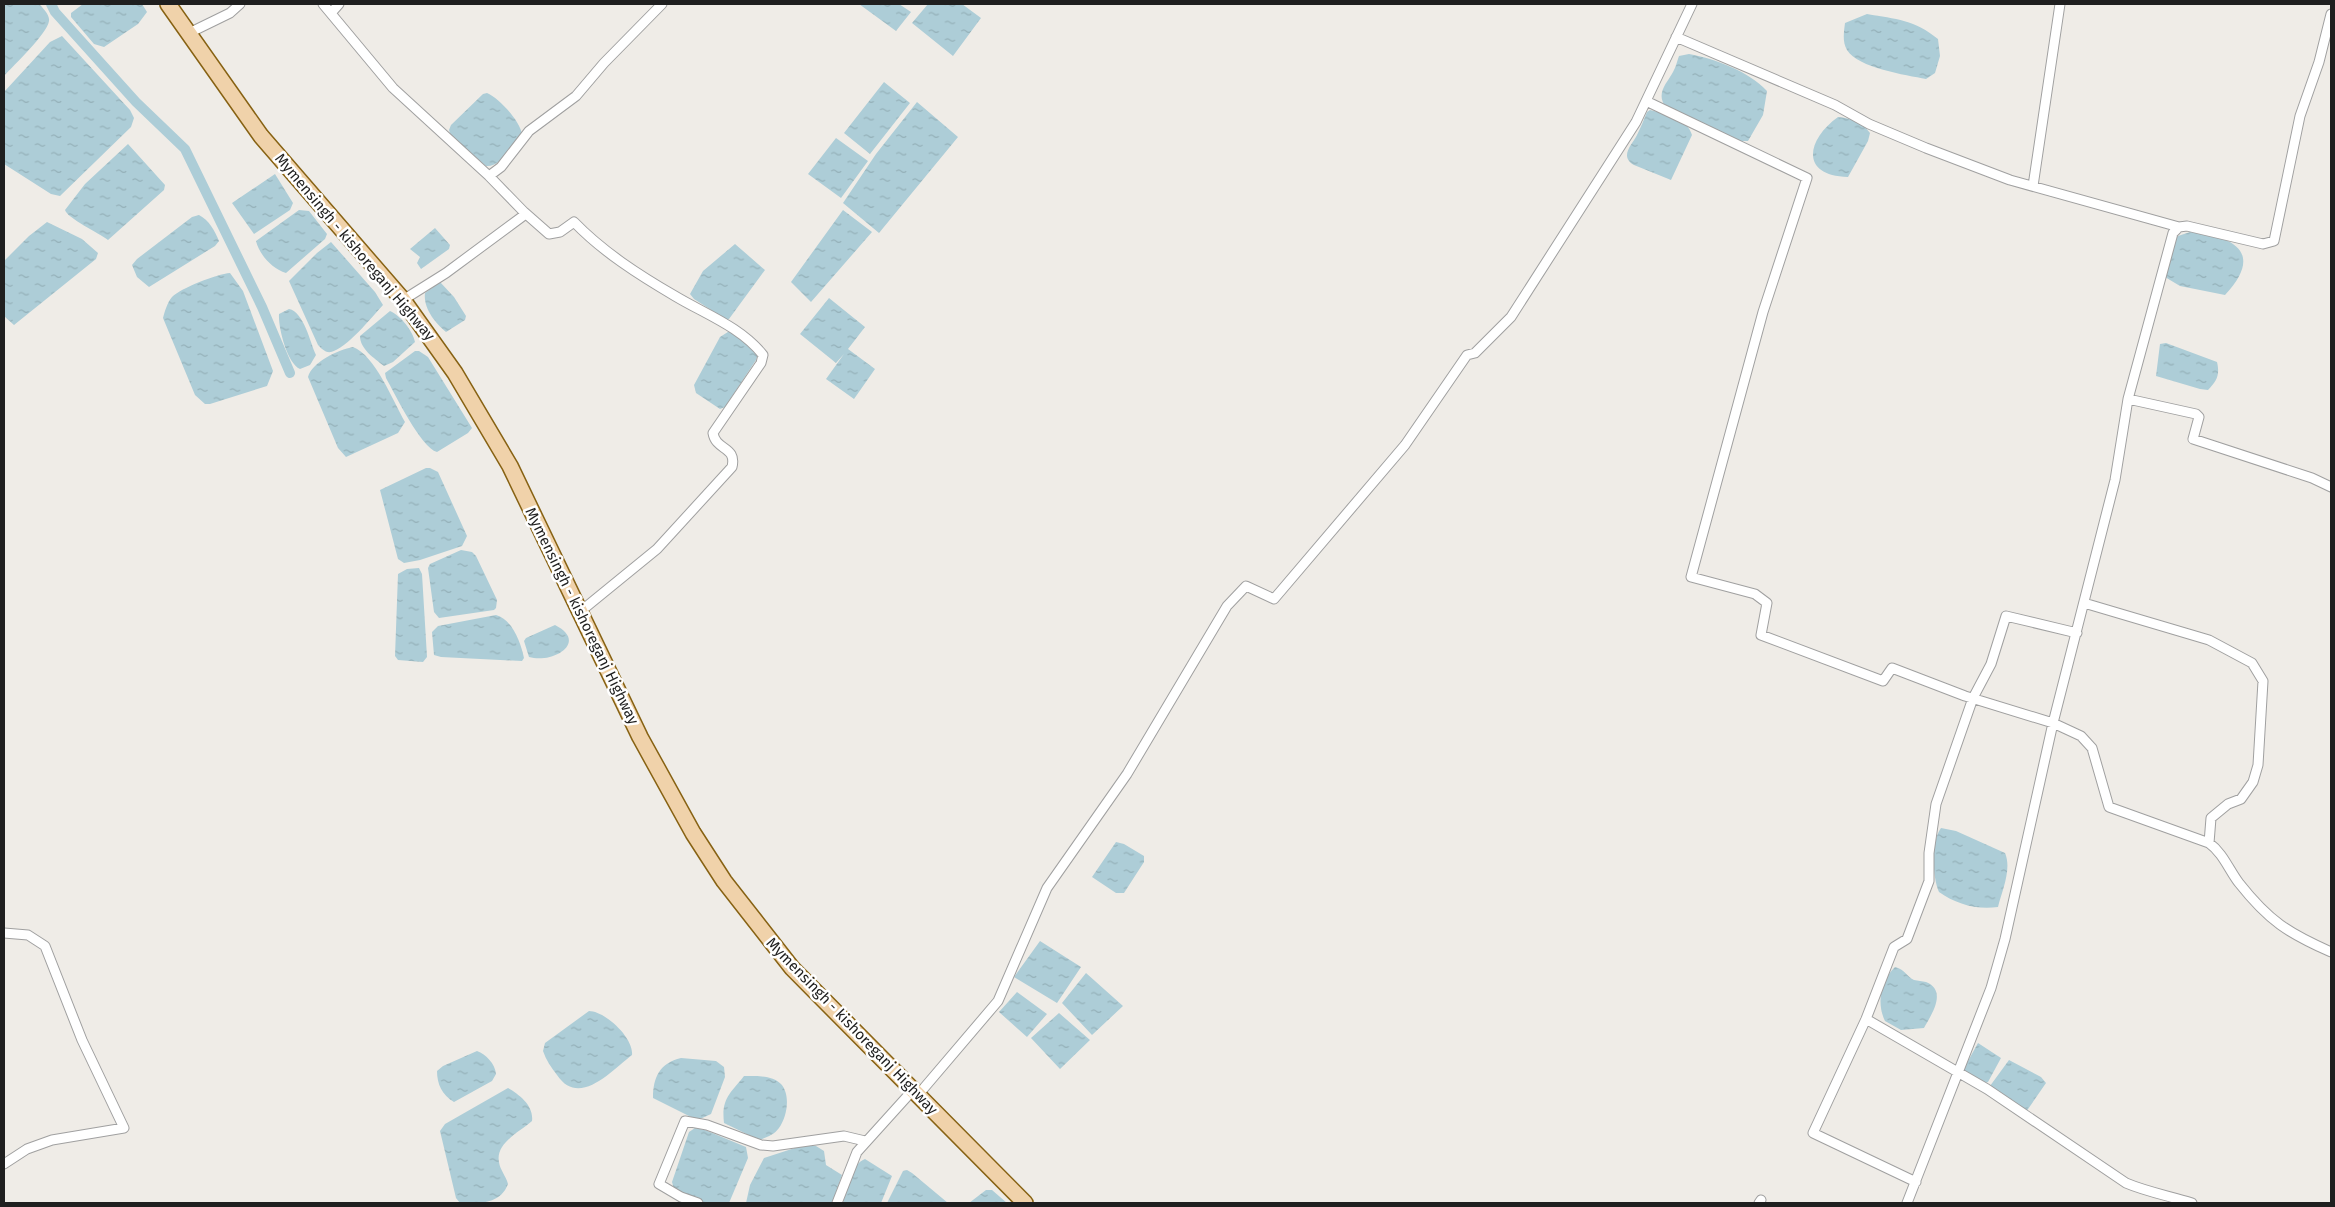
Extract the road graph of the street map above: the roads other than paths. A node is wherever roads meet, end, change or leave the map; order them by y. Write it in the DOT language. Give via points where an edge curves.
graph roads {
  1 [pos="168,4"];
  2 [pos="240,4"];
  3 [pos="323,4"];
  4 [pos="339,4"];
  5 [pos="662,4"];
  6 [pos="1692,4"];
  7 [pos="2060,4"];
  8 [pos="331,13"];
  9 [pos="2331,14"];
  10 [pos="187,34"];
  11 [pos="1676,37"];
  12 [pos="1646,101"];
  13 [pos="489,176"];
  14 [pos="2033,186"];
  15 [pos="524,212"];
  16 [pos="2178,227"];
  17 [pos="403,300"];
  18 [pos="2128,399"];
  19 [pos="2331,488"];
  20 [pos="2084,603"];
  21 [pos="581,611"];
  22 [pos="2077,633"];
  23 [pos="1973,698"];
  24 [pos="2053,723"];
  25 [pos="2209,843"];
  26 [pos="4,932"];
  27 [pos="2331,952"];
  28 [pos="1866,1019"];
  29 [pos="1960,1073"];
  30 [pos="916,1092"];
  31 [pos="865,1141"];
  32 [pos="4,1164"];
  33 [pos="1916,1182"];
  34 [pos="698,1203"];
  35 [pos="837,1203"];
  36 [pos="1025,1203"];
  37 [pos="1907,1203"];
  38 [pos="2192,1203"];
  1 -- 10 [label="main road, Mymensingh - kishoreganj Highway"];
  2 -- 10 [label="street" via="230,13"];
  3 -- 8 [label="street"];
  4 -- 8 [label="street"];
  5 -- 13 [label="street" via="576,96 529,130 501,167"];
  6 -- 11 [label="street"];
  7 -- 14 [label="street"];
  8 -- 13 [label="street" via="392,88"];
  9 -- 16 [label="street" via="2300,116 2274,242 2263,244 2198,227"];
  10 -- 17 [label="main road, Mymensingh - kishoreganj Highway" via="261,136"];
  11 -- 12 [label="street"];
  11 -- 14 [label="street" via="1926,148"];
  12 -- 23 [label="street" via="1807,178 1763,312 1691,577 1755,594 1767,603 1761,635 1883,681 1892,668"];
  12 -- 30 [label="street" via="1636,122 1511,316 1475,353 1467,355 1404,445 1274,599 1246,586 1227,606 1127,774 1047,888 998,1001"];
  13 -- 15 [label="street"];
  14 -- 16 [label="street"];
  15 -- 17 [label="street" via="523,216 446,273"];
  15 -- 21 [label="street" via="550,234 560,232 574,222 597,245 674,296 747,336 763,354 761,363 713,433 734,458 732,468 657,548"];
  16 -- 18 [label="street" via="2173,233 2162,269"];
  17 -- 21 [label="main road, Mymensingh - kishoreganj Highway" via="487,425"];
  18 -- 19 [label="street" via="2196,414 2199,417 2193,439 2312,478"];
  18 -- 20 [label="street" via="2114,480"];
  20 -- 22 [label="street"];
  20 -- 25 [label="street" via="2209,640 2252,663 2264,681 2258,765 2253,782 2241,799 2228,804 2210,818"];
  21 -- 30 [label="main road, Mymensingh - kishoreganj Highway" via="640,737 693,833 724,881 792,968"];
  22 -- 23 [label="street" via="2006,616 1991,664"];
  22 -- 24 [label="street"];
  23 -- 24 [label="street"];
  23 -- 28 [label="street" via="1936,804 1929,853 1929,882 1907,939 1894,947"];
  24 -- 25 [label="street" via="2081,736 2092,748 2108,807"];
  24 -- 29 [label="street" via="2005,939"];
  25 -- 27 [label="street" via="2217,848 2237,880 2269,917 2294,936"];
  26 -- 32 [label="street" via="28,935 45,946 82,1040 124,1128 52,1140 27,1149"];
  28 -- 29 [label="street"];
  28 -- 33 [label="street" via="1813,1133"];
  29 -- 33 [label="street"];
  29 -- 38 [label="street" via="2126,1183"];
  30 -- 31 [label="street"];
  30 -- 36 [label="main road, Mymensingh - kishoreganj Highway"];
  31 -- 34 [label="street" via="844,1136 760,1145 707,1125 686,1121 660,1184"];
  31 -- 35 [label="street" via="848,1170"];
  33 -- 37 [label="street"];
}
